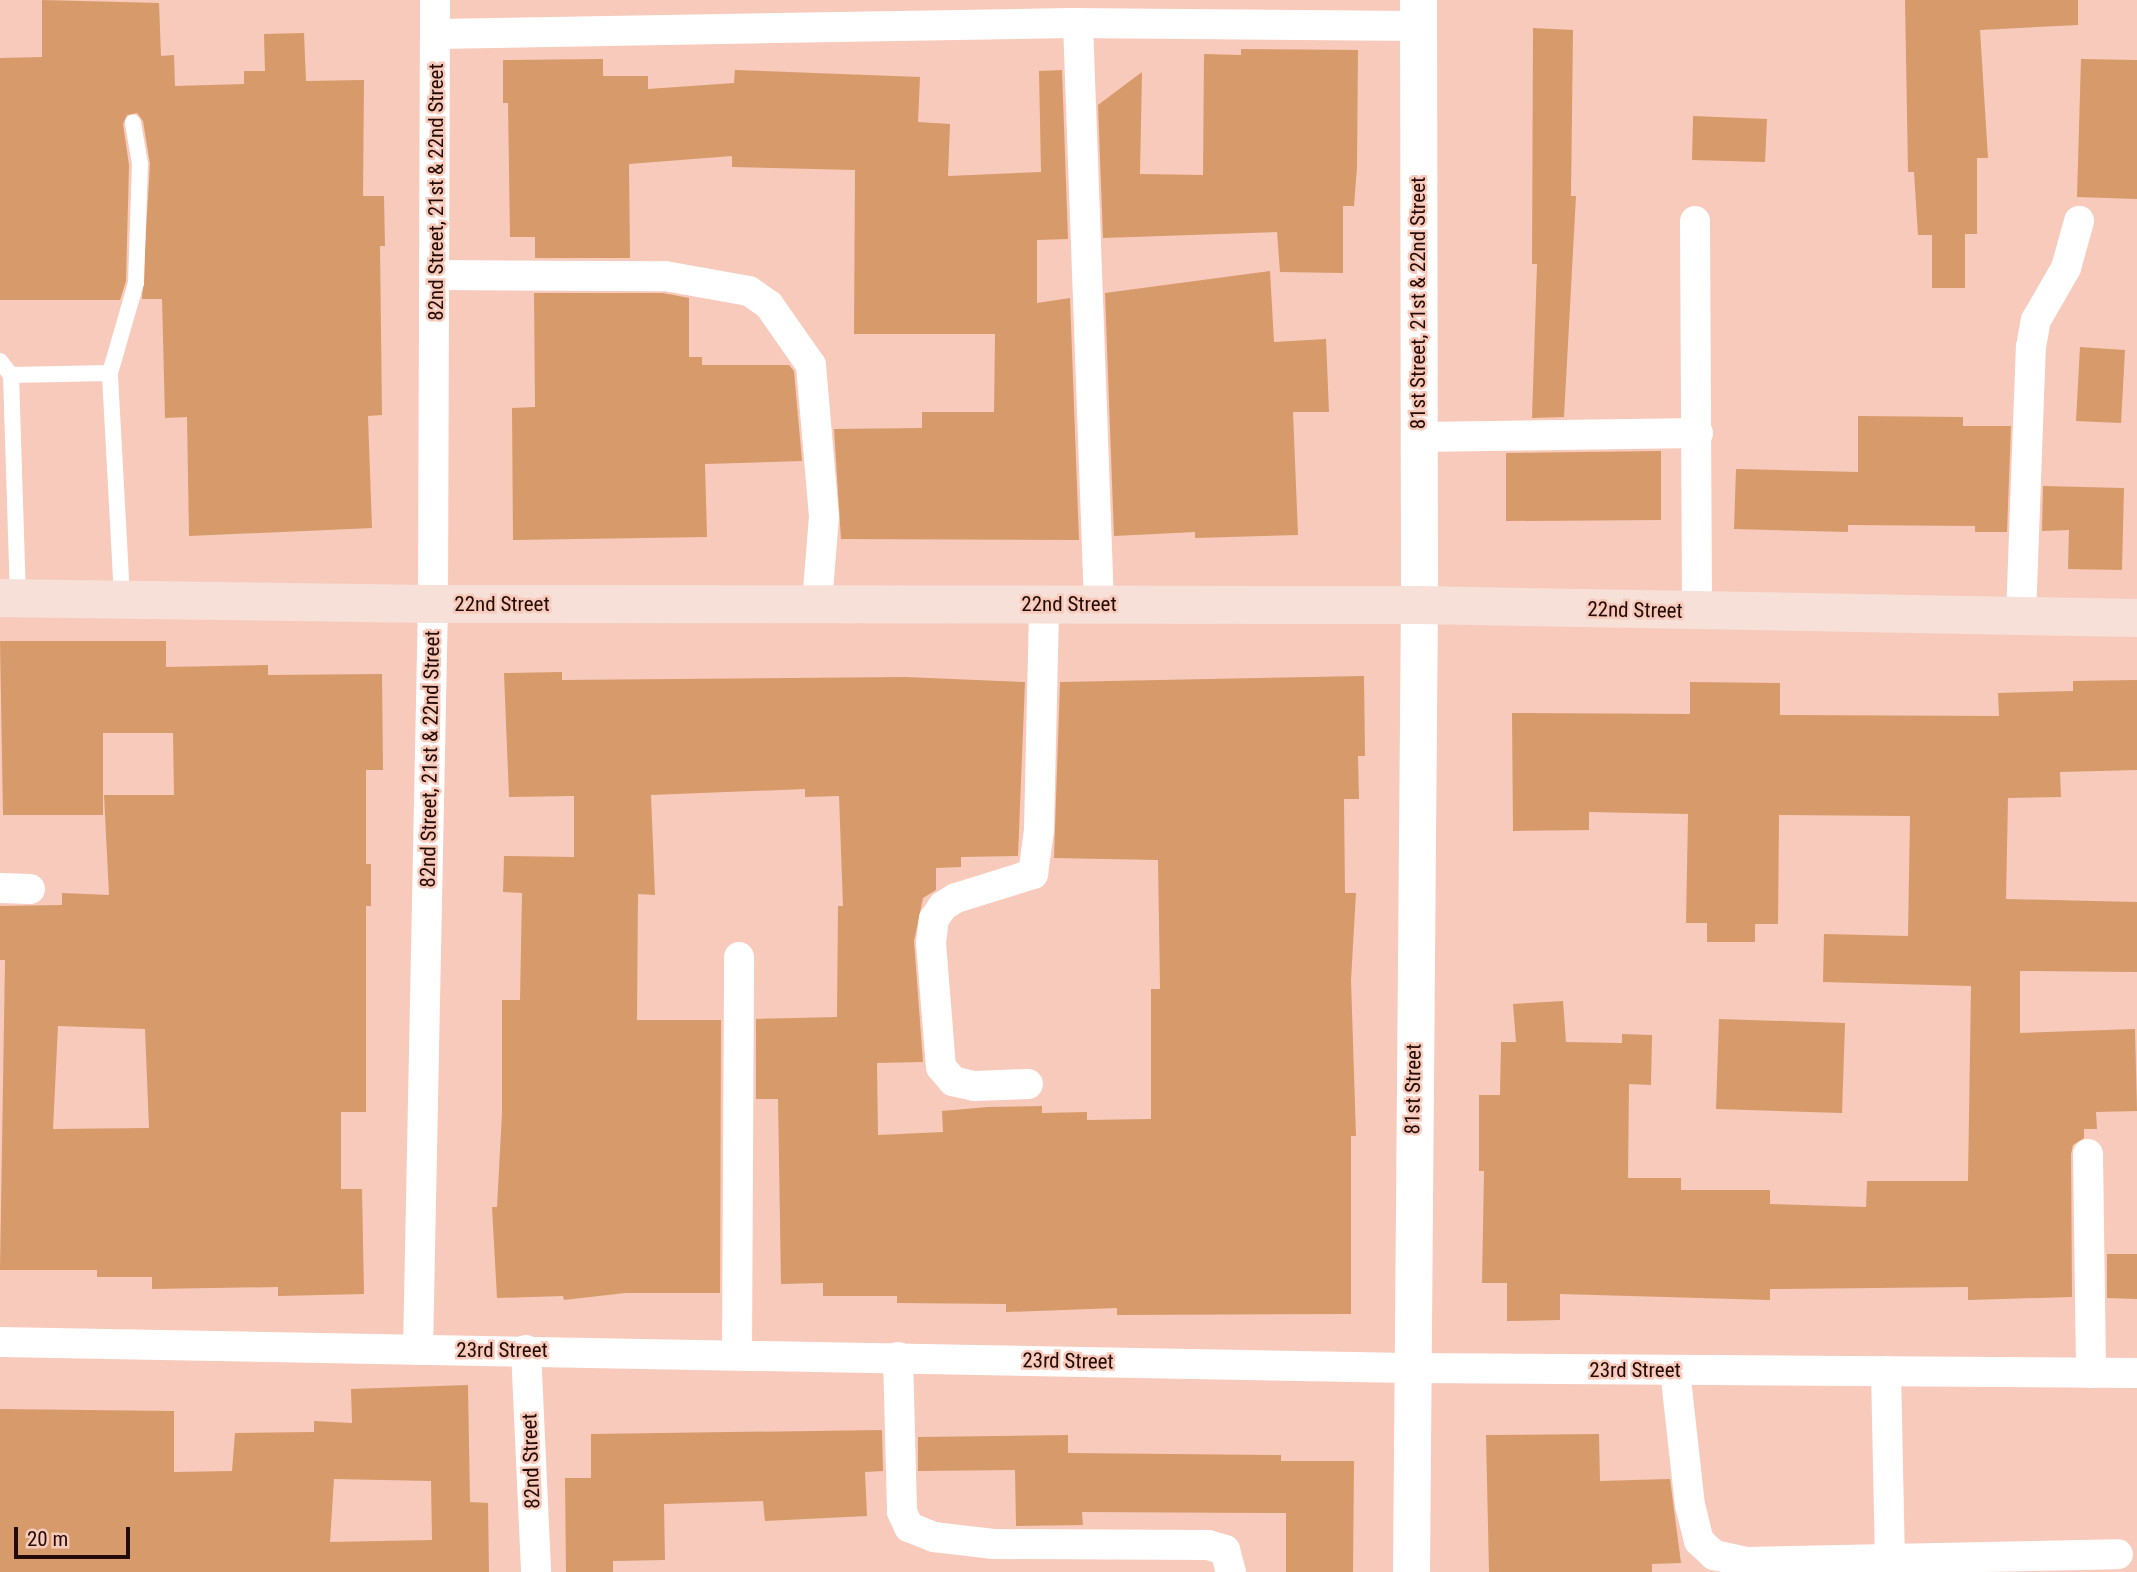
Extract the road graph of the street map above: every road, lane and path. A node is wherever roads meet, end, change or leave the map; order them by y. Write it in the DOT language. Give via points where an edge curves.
graph roads {
  1 [pos="435,0"];
  2 [pos="1418,13"];
  3 [pos="1073,15"];
  4 [pos="435,34"];
  5 [pos="133,123"];
  6 [pos="1695,221"];
  7 [pos="2079,221"];
  8 [pos="436,275"];
  9 [pos="0,361"];
  10 [pos="110,373"];
  11 [pos="11,375"];
  12 [pos="1698,433"];
  13 [pos="1418,437"];
  14 [pos="122,597"];
  15 [pos="9,598"];
  16 [pos="817,603"];
  17 [pos="433,604"];
  18 [pos="1044,604"];
  19 [pos="1099,604"];
  20 [pos="1419,605"];
  21 [pos="1698,611"];
  22 [pos="2021,616"];
  23 [pos="2137,618"];
  24 [pos="0,888"];
  25 [pos="30,890"];
  26 [pos="738,957"];
  27 [pos="1028,1084"];
  28 [pos="2088,1154"];
  29 [pos="0,1342"];
  30 [pos="418,1350"];
  31 [pos="526,1350"];
  32 [pos="737,1354"];
  33 [pos="898,1357"];
  34 [pos="1409,1368"];
  35 [pos="1675,1370"];
  36 [pos="1886,1371"];
  37 [pos="2091,1373"];
  38 [pos="2137,1373"];
  39 [pos="2119,1554"];
  40 [pos="1890,1559"];
  41 [pos="536,1572"];
  42 [pos="1231,1572"];
  43 [pos="1411,1572"];
  1 -- 4 [label="street, 82nd Street, 21st & 22nd Street"];
  2 -- 3 [label="street"];
  2 -- 13 [label="street, 81st Street, 21st & 22nd Street"];
  3 -- 4 [label="street"];
  3 -- 19 [label="street"];
  4 -- 8 [label="street, 82nd Street, 21st & 22nd Street"];
  5 -- 10 [label="lane" via="140,164 136,283"];
  6 -- 12 [label="street"];
  7 -- 22 [label="street" via="2066,268 2036,320 2031,347"];
  8 -- 16 [label="street" via="665,276 749,291 769,305 811,365 824,517"];
  8 -- 17 [label="street, 82nd Street, 21st & 22nd Street"];
  9 -- 11 [label="lane"];
  10 -- 11 [label="lane"];
  10 -- 14 [label="lane"];
  11 -- 15 [label="lane"];
  12 -- 13 [label="street"];
  12 -- 21 [label="street"];
  13 -- 20 [label="street, 81st Street, 21st & 22nd Street"];
  14 -- 15 [label="main road, 22nd Street"];
  14 -- 17 [label="main road, 22nd Street"];
  16 -- 17 [label="main road, 22nd Street"];
  16 -- 18 [label="main road, 22nd Street"];
  17 -- 30 [label="street, 82nd Street, 21st & 22nd Street"];
  18 -- 19 [label="main road, 22nd Street"];
  18 -- 27 [label="street" via="1039,830 1033,874 943,906 934,919 932,943 941,1067 953,1081 974,1086"];
  19 -- 20 [label="main road, 22nd Street"];
  20 -- 21 [label="main road, 22nd Street"];
  20 -- 34 [label="street, 81st Street"];
  21 -- 22 [label="main road, 22nd Street"];
  22 -- 23 [label="main road, 22nd Street"];
  24 -- 25 [label="street"];
  26 -- 32 [label="street"];
  28 -- 37 [label="street"];
  29 -- 30 [label="street, 23rd Street"];
  30 -- 31 [label="street, 23rd Street"];
  31 -- 32 [label="street, 23rd Street"];
  31 -- 41 [label="street, 82nd Street"];
  32 -- 33 [label="street, 23rd Street"];
  33 -- 34 [label="street, 23rd Street"];
  33 -- 42 [label="street" via="902,1512 909,1527 934,1537 994,1544 1208,1545 1225,1550"];
  34 -- 35 [label="street, 23rd Street"];
  34 -- 43 [label="street, 81st Street"];
  35 -- 36 [label="street, 23rd Street"];
  35 -- 40 [label="street" via="1690,1504 1699,1541 1714,1555 1745,1562"];
  36 -- 37 [label="street, 23rd Street"];
  36 -- 40 [label="street"];
  37 -- 38 [label="street, 23rd Street"];
  39 -- 40 [label="street"];
}
